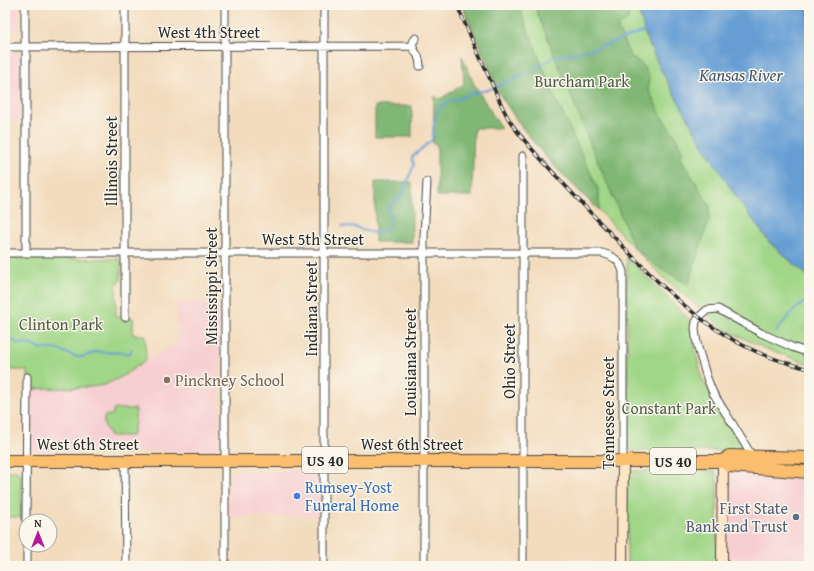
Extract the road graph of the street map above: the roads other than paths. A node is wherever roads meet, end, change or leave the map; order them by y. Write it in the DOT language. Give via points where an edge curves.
graph roads {
  1 [pos="25,5"];
  2 [pos="125,5"];
  3 [pos="225,5"];
  4 [pos="324,5"];
  5 [pos="416,38"];
  6 [pos="5,46"];
  7 [pos="25,46"];
  8 [pos="125,46"];
  9 [pos="225,46"];
  10 [pos="324,46"];
  11 [pos="413,46"];
  12 [pos="420,66"];
  13 [pos="523,156"];
  14 [pos="427,182"];
  15 [pos="424,253"];
  16 [pos="523,253"];
  17 [pos="5,254"];
  18 [pos="26,254"];
  19 [pos="125,254"];
  20 [pos="225,254"];
  21 [pos="325,254"];
  22 [pos="618,261"];
  23 [pos="125,317"];
  24 [pos="809,353"];
  25 [pos="27,377"];
  26 [pos="809,450"];
  27 [pos="752,456"];
  28 [pos="782,457"];
  29 [pos="809,458"];
  30 [pos="27,460"];
  31 [pos="125,460"];
  32 [pos="225,460"];
  33 [pos="324,460"];
  34 [pos="424,460"];
  35 [pos="523,460"];
  36 [pos="623,460"];
  37 [pos="5,461"];
  38 [pos="723,461"];
  39 [pos="809,472"];
  40 [pos="26,513"];
  41 [pos="26,553"];
  42 [pos="26,566"];
  43 [pos="126,566"];
  44 [pos="225,566"];
  45 [pos="324,566"];
  46 [pos="424,566"];
  47 [pos="523,566"];
  48 [pos="622,566"];
  49 [pos="722,566"];
  1 -- 7 [label="street"];
  2 -- 8 [label="street, Illinois Street"];
  3 -- 9 [label="street, Mississippi Street"];
  4 -- 10 [label="street, Indiana Street"];
  5 -- 11 [label="street"];
  6 -- 7 [label="street, West 4th Street"];
  7 -- 8 [label="street, West 4th Street"];
  7 -- 18 [label="street"];
  8 -- 9 [label="street, West 4th Street"];
  8 -- 19 [label="street, Illinois Street"];
  9 -- 10 [label="street, West 4th Street"];
  9 -- 20 [label="street, Mississippi Street"];
  10 -- 11 [label="street, West 4th Street"];
  10 -- 21 [label="street, Indiana Street"];
  11 -- 12 [label="street"];
  13 -- 16 [label="street, Ohio Street"];
  14 -- 15 [label="street, Louisiana Street"];
  15 -- 16 [label="street, West 5th Street"];
  15 -- 21 [label="street, West 5th Street"];
  15 -- 34 [label="street, Louisiana Street"];
  16 -- 22 [label="street, West 5th Street" via="602,253"];
  16 -- 35 [label="street, Ohio Street"];
  17 -- 18 [label="street, West 5th Street"];
  18 -- 19 [label="street, West 5th Street"];
  19 -- 20 [label="street, West 5th Street"];
  19 -- 23 [label="street, Illinois Street"];
  20 -- 21 [label="street, West 5th Street"];
  20 -- 32 [label="street, Mississippi Street"];
  21 -- 33 [label="street, Indiana Street"];
  22 -- 36 [label="street, Tennessee Street" via="623,272"];
  24 -- 27 [label="street" via="761,333 718,309 707,310 696,322 698,348 713,393"];
  25 -- 30 [label="street"];
  26 -- 28 [label="highway, US 40"];
  27 -- 28 [label="highway, West 6th Street / US 40"];
  27 -- 38 [label="highway, West 6th Street / US 40" via="729,456"];
  28 -- 29 [label="highway, West 6th Street"];
  30 -- 31 [label="highway, West 6th Street / US 40"];
  30 -- 37 [label="highway, West 6th Street / US 40"];
  30 -- 40 [label="street"];
  31 -- 32 [label="highway, West 6th Street / US 40"];
  31 -- 43 [label="street"];
  32 -- 33 [label="highway, West 6th Street / US 40"];
  32 -- 44 [label="street, Mississippi Street"];
  33 -- 34 [label="highway, West 6th Street / US 40"];
  33 -- 45 [label="street, Indiana Street"];
  34 -- 35 [label="highway, West 6th Street / US 40"];
  34 -- 46 [label="street, Louisiana Street"];
  35 -- 36 [label="highway, West 6th Street / US 40"];
  35 -- 47 [label="street, Ohio Street"];
  36 -- 38 [label="highway, West 6th Street / US 40"];
  36 -- 48 [label="main road, Tennessee Street"];
  38 -- 39 [label="highway, West 6th Street / US 40" via="729,466"];
  38 -- 49 [label="main road"];
  41 -- 42 [label="street"];
}
